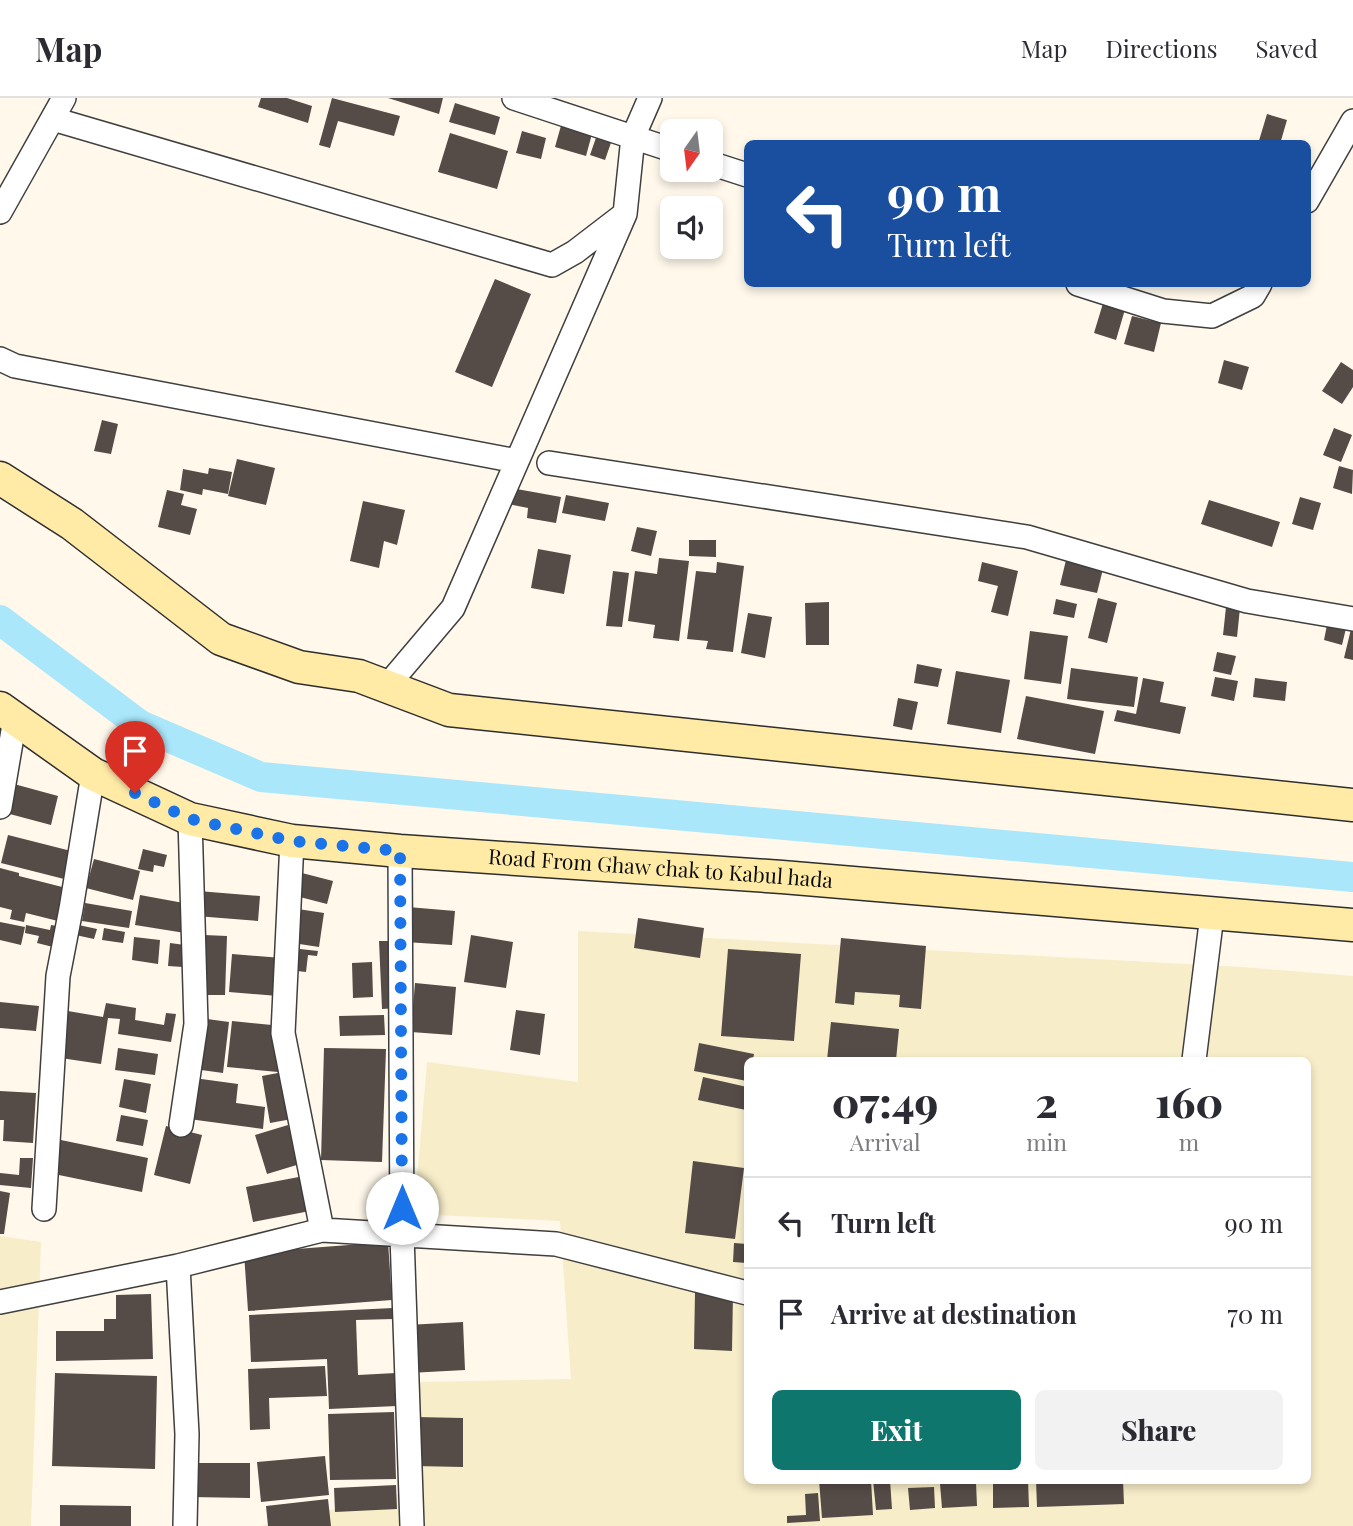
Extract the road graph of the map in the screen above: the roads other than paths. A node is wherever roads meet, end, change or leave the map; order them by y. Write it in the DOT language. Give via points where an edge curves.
graph roads {
  1 [pos="64,98"];
  2 [pos="514,98"];
  3 [pos="650,98"];
  4 [pos="53,118"];
  5 [pos="1353,121"];
  6 [pos="633,137"];
  7 [pos="660,146"];
  8 [pos="723,167"];
  9 [pos="744,174"];
  10 [pos="1311,194"];
  11 [pos="0,212"];
  12 [pos="625,214"];
  13 [pos="1087,287"];
  14 [pos="1258,287"];
  15 [pos="0,359"];
  16 [pos="517,461"];
  17 [pos="549,463"];
  18 [pos="0,478"];
  19 [pos="1353,619"];
  20 [pos="387,686"];
  21 [pos="8,713"];
  22 [pos="93,774"];
  23 [pos="1353,805"];
  24 [pos="0,807"];
  25 [pos="190,819"];
  26 [pos="292,841"];
  27 [pos="400,851"];
  28 [pos="1212,915"];
  29 [pos="1353,925"];
  30 [pos="1194,1057"];
  31 [pos="181,1125"];
  32 [pos="44,1209"];
  33 [pos="322,1230"];
  34 [pos="402,1235"];
  35 [pos="178,1266"];
  36 [pos="744,1292"];
  37 [pos="0,1302"];
  38 [pos="185,1526"];
  39 [pos="412,1526"];
  1 -- 4 [label="street"];
  2 -- 6 [label="street"];
  3 -- 6 [label="street"];
  4 -- 11 [label="street"];
  4 -- 12 [label="street" via="552,265"];
  5 -- 10 [label="street"];
  6 -- 7 [label="street"];
  6 -- 12 [label="street"];
  8 -- 9 [label="street"];
  12 -- 16 [label="street"];
  13 -- 14 [label="street" via="1163,311 1212,316 1253,296"];
  15 -- 16 [label="street" via="15,366"];
  16 -- 20 [label="street" via="453,608"];
  17 -- 19 [label="street" via="1027,537 1247,601"];
  18 -- 20 [label="street" via="72,524 221,639 299,667 359,676"];
  20 -- 23 [label="street" via="449,710"];
  21 -- 22 [label="street, Road From Ghaw chak to Kabul hada"];
  21 -- 24 [label="street"];
  22 -- 25 [label="street, Road From Ghaw chak to Kabul hada"];
  22 -- 32 [label="street" via="58,976"];
  25 -- 26 [label="street, Road From Ghaw chak to Kabul hada"];
  25 -- 31 [label="street" via="196,1024"];
  26 -- 27 [label="street, Road From Ghaw chak to Kabul hada"];
  26 -- 33 [label="street" via="283,1033"];
  27 -- 28 [label="street, Road From Ghaw chak to Kabul hada" via="782,877"];
  27 -- 34 [label="street"];
  28 -- 29 [label="street, Road From Ghaw chak to Kabul hada"];
  28 -- 30 [label="street"];
  33 -- 34 [label="street"];
  33 -- 35 [label="street"];
  34 -- 36 [label="street" via="556,1244"];
  34 -- 39 [label="street"];
  35 -- 37 [label="street"];
  35 -- 38 [label="street" via="187,1434"];
}
